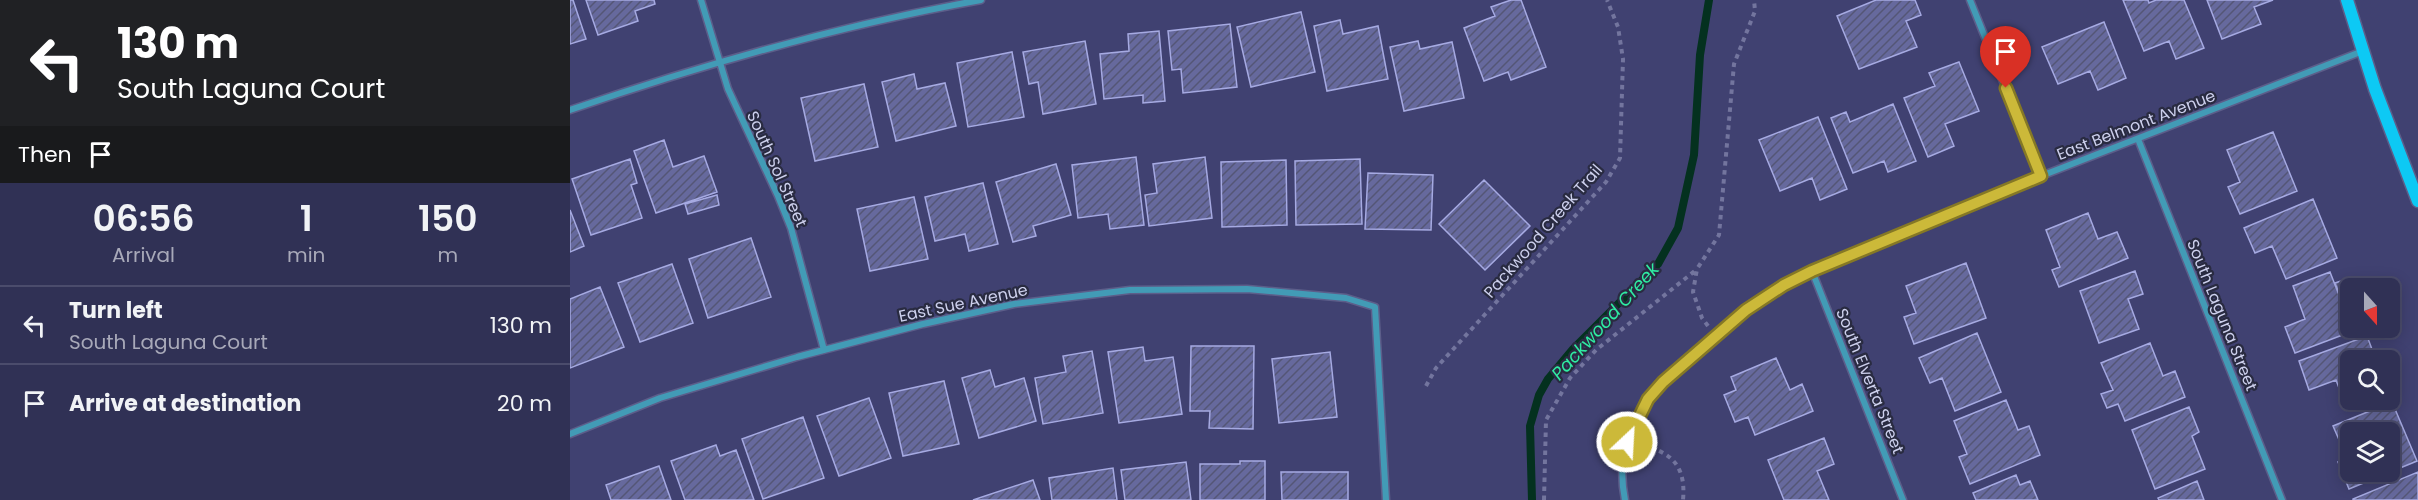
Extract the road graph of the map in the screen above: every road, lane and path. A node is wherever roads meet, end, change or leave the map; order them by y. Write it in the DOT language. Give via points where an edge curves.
graph roads {
  1 [pos="700,0"];
  2 [pos="981,0"];
  3 [pos="1607,0"];
  4 [pos="1754,0"];
  5 [pos="1970,0"];
  6 [pos="2347,0"];
  7 [pos="2363,51"];
  8 [pos="719,62"];
  9 [pos="570,110"];
  10 [pos="2138,139"];
  11 [pos="2041,176"];
  12 [pos="2418,201"];
  13 [pos="1697,269"];
  14 [pos="1812,271"];
  15 [pos="1716,337"];
  16 [pos="824,350"];
  17 [pos="1426,386"];
  18 [pos="570,434"];
  19 [pos="1627,442"];
  20 [pos="1386,500"];
  21 [pos="1544,500"];
  22 [pos="1625,500"];
  23 [pos="1683,500"];
  24 [pos="1903,500"];
  25 [pos="2282,500"];
  1 -- 8 [label="street, South Sol Street"];
  2 -- 8 [label="street" via="872,22"];
  3 -- 17 [label="path, Packwood Creek Trail" via="1618,27 1623,59 1620,158 1606,182 1436,368"];
  4 -- 13 [label="path" via="1755,11 1734,64 1719,235"];
  5 -- 11 [label="street"];
  6 -- 7 [label="street"];
  7 -- 10 [label="street, East Belmont Avenue"];
  7 -- 12 [label="street"];
  8 -- 9 [label="street"];
  8 -- 16 [label="street, South Sol Street" via="740,119 785,213"];
  10 -- 11 [label="street, East Belmont Avenue"];
  10 -- 25 [label="street, South Laguna Street"];
  11 -- 14 [label="street, East Belmont Avenue"];
  13 -- 15 [label="path" via="1693,292 1702,318"];
  13 -- 21 [label="path" via="1596,350 1570,378 1546,420"];
  14 -- 15 [label="street, East Belmont Avenue" via="1746,310"];
  14 -- 24 [label="street, South Elverta Street"];
  15 -- 19 [label="street, East Belmont Avenue" via="1648,399"];
  16 -- 18 [label="street, East Sue Avenue" via="660,398"];
  16 -- 20 [label="street, East Sue Avenue" via="1014,304 1130,290 1247,289 1346,298 1375,307"];
  19 -- 22 [label="street, East Belmont Avenue" via="1622,461"];
  19 -- 23 [label="path" via="1670,456 1683,475"];
}
